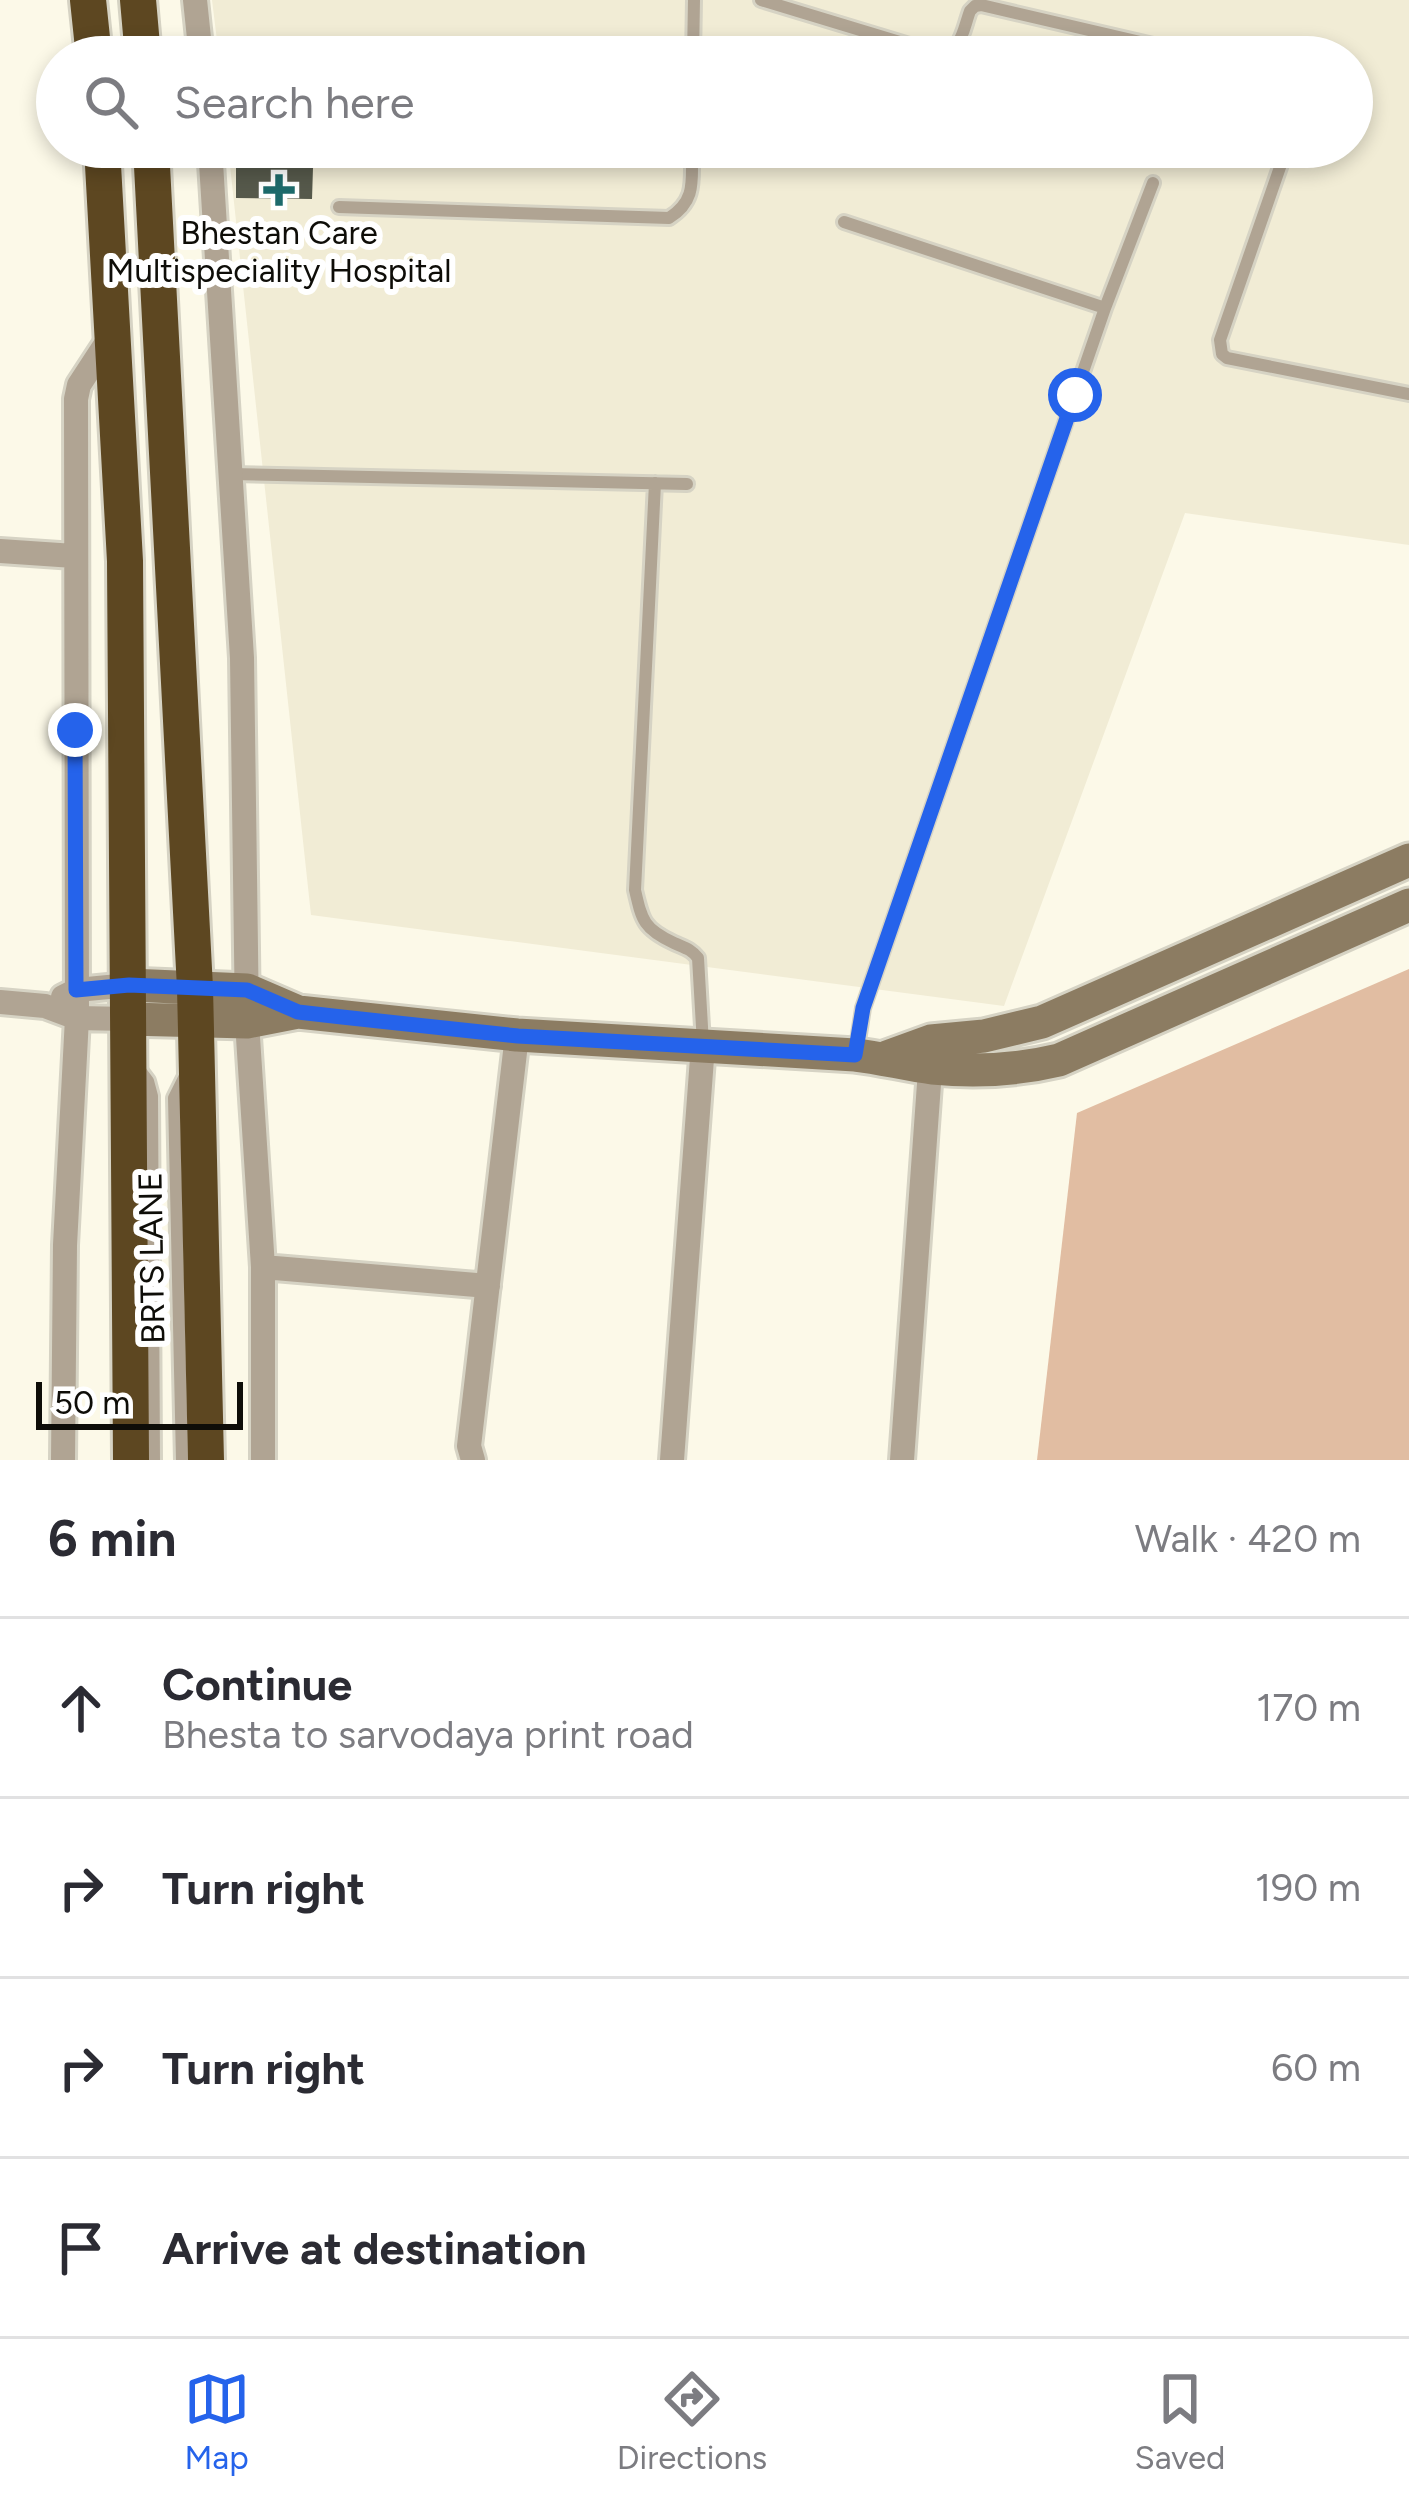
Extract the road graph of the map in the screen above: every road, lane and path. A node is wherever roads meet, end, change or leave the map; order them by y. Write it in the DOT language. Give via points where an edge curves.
graph roads {
  1 [pos="88,0"];
  2 [pos="137,0"];
  3 [pos="195,0"];
  4 [pos="694,0"];
  5 [pos="761,0"];
  6 [pos="92,36"];
  7 [pos="140,36"];
  8 [pos="199,36"];
  9 [pos="693,36"];
  10 [pos="879,36"];
  11 [pos="960,36"];
  12 [pos="1115,36"];
  13 [pos="103,168"];
  14 [pos="152,168"];
  15 [pos="211,168"];
  16 [pos="692,168"];
  17 [pos="1280,168"];
  18 [pos="1153,183"];
  19 [pos="339,207"];
  20 [pos="844,222"];
  21 [pos="1105,308"];
  22 [pos="114,331"];
  23 [pos="1409,394"];
  24 [pos="231,474"];
  25 [pos="655,483"];
  26 [pos="687,484"];
  27 [pos="0,551"];
  28 [pos="74,556"];
  29 [pos="1409,860"];
  30 [pos="1409,905"];
  31 [pos="76,990"];
  32 [pos="0,1002"];
  33 [pos="128,1002"];
  34 [pos="195,1004"];
  35 [pos="45,1006"];
  36 [pos="247,1006"];
  37 [pos="77,1018"];
  38 [pos="518,1036"];
  39 [pos="704,1045"];
  40 [pos="931,1054"];
  41 [pos="128,1056"];
  42 [pos="870,1056"];
  43 [pos="196,1060"];
  44 [pos="263,1267"];
  45 [pos="488,1286"];
  46 [pos="63,1460"];
  47 [pos="131,1460"];
  48 [pos="154,1460"];
  49 [pos="182,1460"];
  50 [pos="206,1460"];
  51 [pos="262,1460"];
  52 [pos="472,1460"];
  53 [pos="672,1460"];
  54 [pos="902,1460"];
  1 -- 6 [label="highway"];
  2 -- 7 [label="highway"];
  3 -- 8 [label="street"];
  4 -- 9 [label="lane"];
  5 -- 10 [label="lane"];
  11 -- 12 [label="lane" via="981,5"];
  13 -- 22 [label="highway"];
  14 -- 34 [label="highway"];
  15 -- 24 [label="street"];
  16 -- 19 [label="lane" via="691,196 669,218"];
  17 -- 23 [label="lane" via="1220,340 1222,354"];
  18 -- 21 [label="lane"];
  20 -- 21 [label="lane"];
  21 -- 42 [label="lane" via="863,1008"];
  22 -- 28 [label="street" via="76,399"];
  22 -- 33 [label="highway" via="125,562"];
  24 -- 25 [label="lane"];
  24 -- 36 [label="street"];
  25 -- 26 [label="lane"];
  25 -- 39 [label="lane" via="634,890 650,930 698,958"];
  27 -- 28 [label="street"];
  28 -- 31 [label="street"];
  29 -- 40 [label="main road" via="1042,1022"];
  30 -- 40 [label="main road" via="1058,1060 999,1071"];
  31 -- 33 [label="street"];
  31 -- 35 [label="street"];
  31 -- 37 [label="street"];
  32 -- 35 [label="street"];
  33 -- 34 [label="main road"];
  33 -- 37 [label="street"];
  33 -- 41 [label="highway"];
  34 -- 36 [label="main road"];
  34 -- 43 [label="highway"];
  35 -- 37 [label="street"];
  36 -- 38 [label="main road"];
  36 -- 44 [label="street"];
  37 -- 46 [label="street"];
  38 -- 39 [label="main road"];
  38 -- 45 [label="street"];
  39 -- 42 [label="main road"];
  39 -- 53 [label="street"];
  40 -- 42 [label="main road"];
  40 -- 54 [label="street"];
  41 -- 47 [label="highway"];
  41 -- 48 [label="lane" via="152,1096"];
  43 -- 49 [label="lane, BRTS LANE" via="174,1098"];
  43 -- 50 [label="highway"];
  44 -- 45 [label="street"];
  44 -- 51 [label="street"];
  45 -- 52 [label="street"];
}
